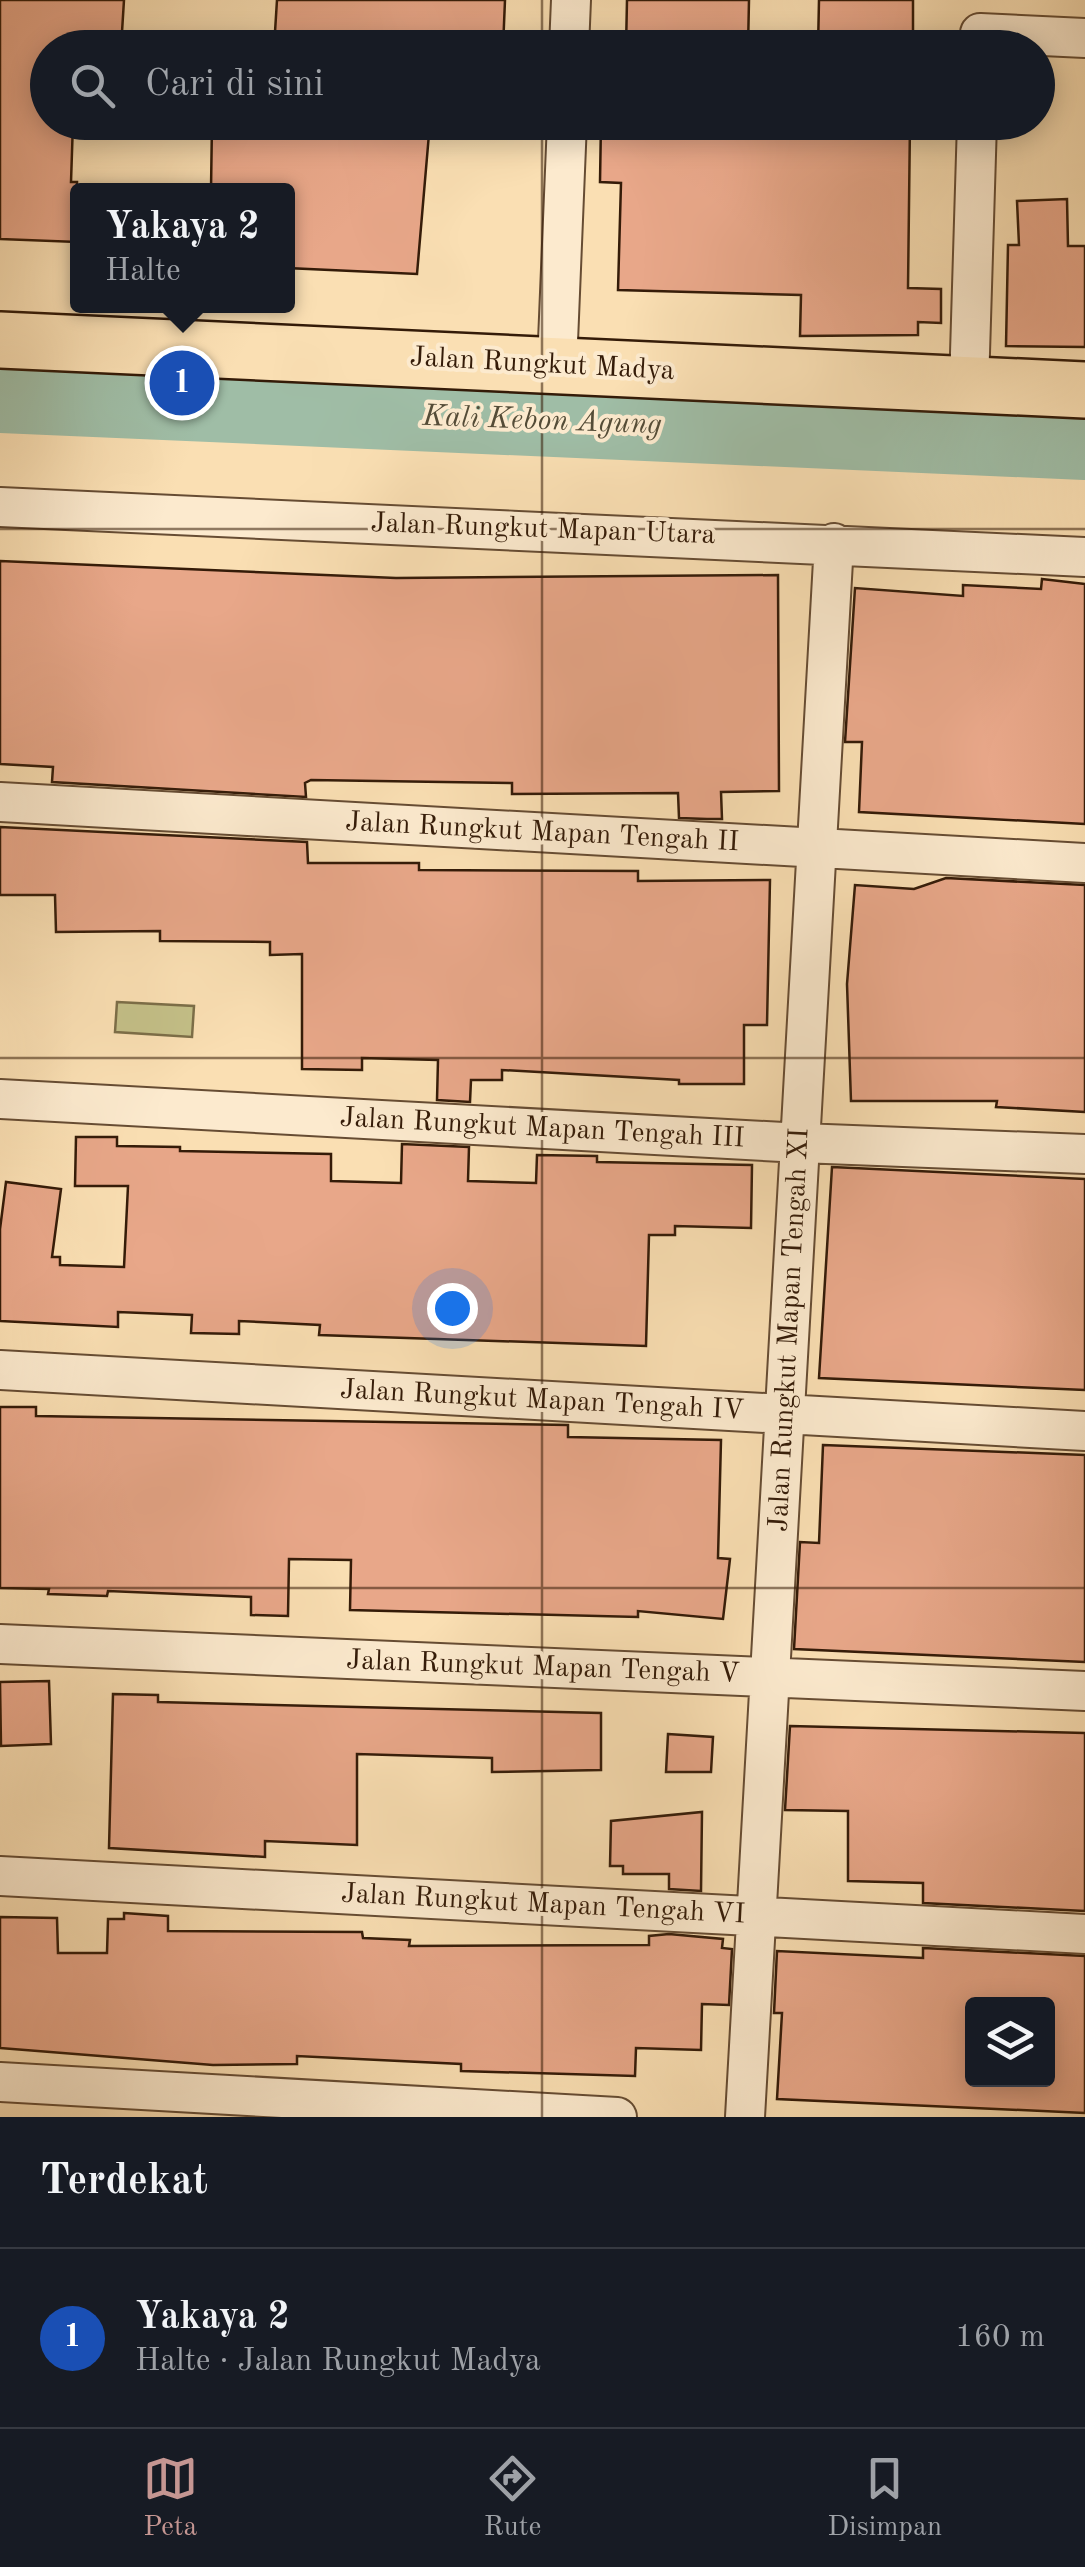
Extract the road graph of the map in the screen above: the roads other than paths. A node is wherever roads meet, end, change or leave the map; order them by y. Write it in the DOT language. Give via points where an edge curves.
graph roads {
  1 [pos="571,0"];
  2 [pos="980,27"];
  3 [pos="570,30"];
  4 [pos="1009,30"];
  5 [pos="1055,35"];
  6 [pos="1085,38"];
  7 [pos="565,140"];
  8 [pos="977,140"];
  9 [pos="0,340"];
  10 [pos="557,366"];
  11 [pos="970,386"];
  12 [pos="1085,390"];
  13 [pos="0,507"];
  14 [pos="834,543"];
  15 [pos="1085,556"];
  16 [pos="0,802"];
  17 [pos="817,848"];
  18 [pos="1085,862"];
  19 [pos="0,1099"];
  20 [pos="800,1143"];
  21 [pos="1085,1154"];
  22 [pos="0,1370"];
  23 [pos="785,1414"];
  24 [pos="1085,1431"];
  25 [pos="0,1644"];
  26 [pos="770,1678"];
  27 [pos="1085,1692"];
  28 [pos="0,1876"];
  29 [pos="756,1916"];
  30 [pos="1085,1934"];
  31 [pos="0,2082"];
  32 [pos="618,2117"];
  33 [pos="745,2117"];
  1 -- 3 [label="street"];
  2 -- 4 [label="street"];
  5 -- 6 [label="street"];
  7 -- 10 [label="street"];
  8 -- 11 [label="street"];
  9 -- 10 [label="main road, Jalan Rungkut Madya"];
  10 -- 11 [label="main road, Jalan Rungkut Madya"];
  11 -- 12 [label="main road, Jalan Rungkut Madya"];
  13 -- 14 [label="street, Jalan Rungkut Mapan Utara"];
  14 -- 15 [label="street, Jalan Rungkut Mapan Utara"];
  14 -- 17 [label="street, Jalan Rungkut Mapan Tengah XI"];
  16 -- 17 [label="street, Jalan Rungkut Mapan Tengah II"];
  17 -- 18 [label="street, Jalan Rungkut Mapan Tengah II"];
  17 -- 20 [label="street, Jalan Rungkut Mapan Tengah XI"];
  19 -- 20 [label="street, Jalan Rungkut Mapan Tengah III"];
  20 -- 21 [label="street, Jalan Rungkut Mapan Tengah III"];
  20 -- 23 [label="street, Jalan Rungkut Mapan Tengah XI"];
  22 -- 23 [label="street, Jalan Rungkut Mapan Tengah IV"];
  23 -- 24 [label="street, Jalan Rungkut Mapan Tengah IV"];
  23 -- 26 [label="street, Jalan Rungkut Mapan Tengah XI"];
  25 -- 26 [label="street, Jalan Rungkut Mapan Tengah V"];
  26 -- 27 [label="street, Jalan Rungkut Mapan Tengah V"];
  26 -- 29 [label="street, Jalan Rungkut Mapan Tengah XI"];
  28 -- 29 [label="street, Jalan Rungkut Mapan Tengah VI"];
  29 -- 30 [label="street, Jalan Rungkut Mapan Tengah VI"];
  29 -- 33 [label="street, Jalan Rungkut Mapan Tengah XI"];
  31 -- 32 [label="street"];
}
